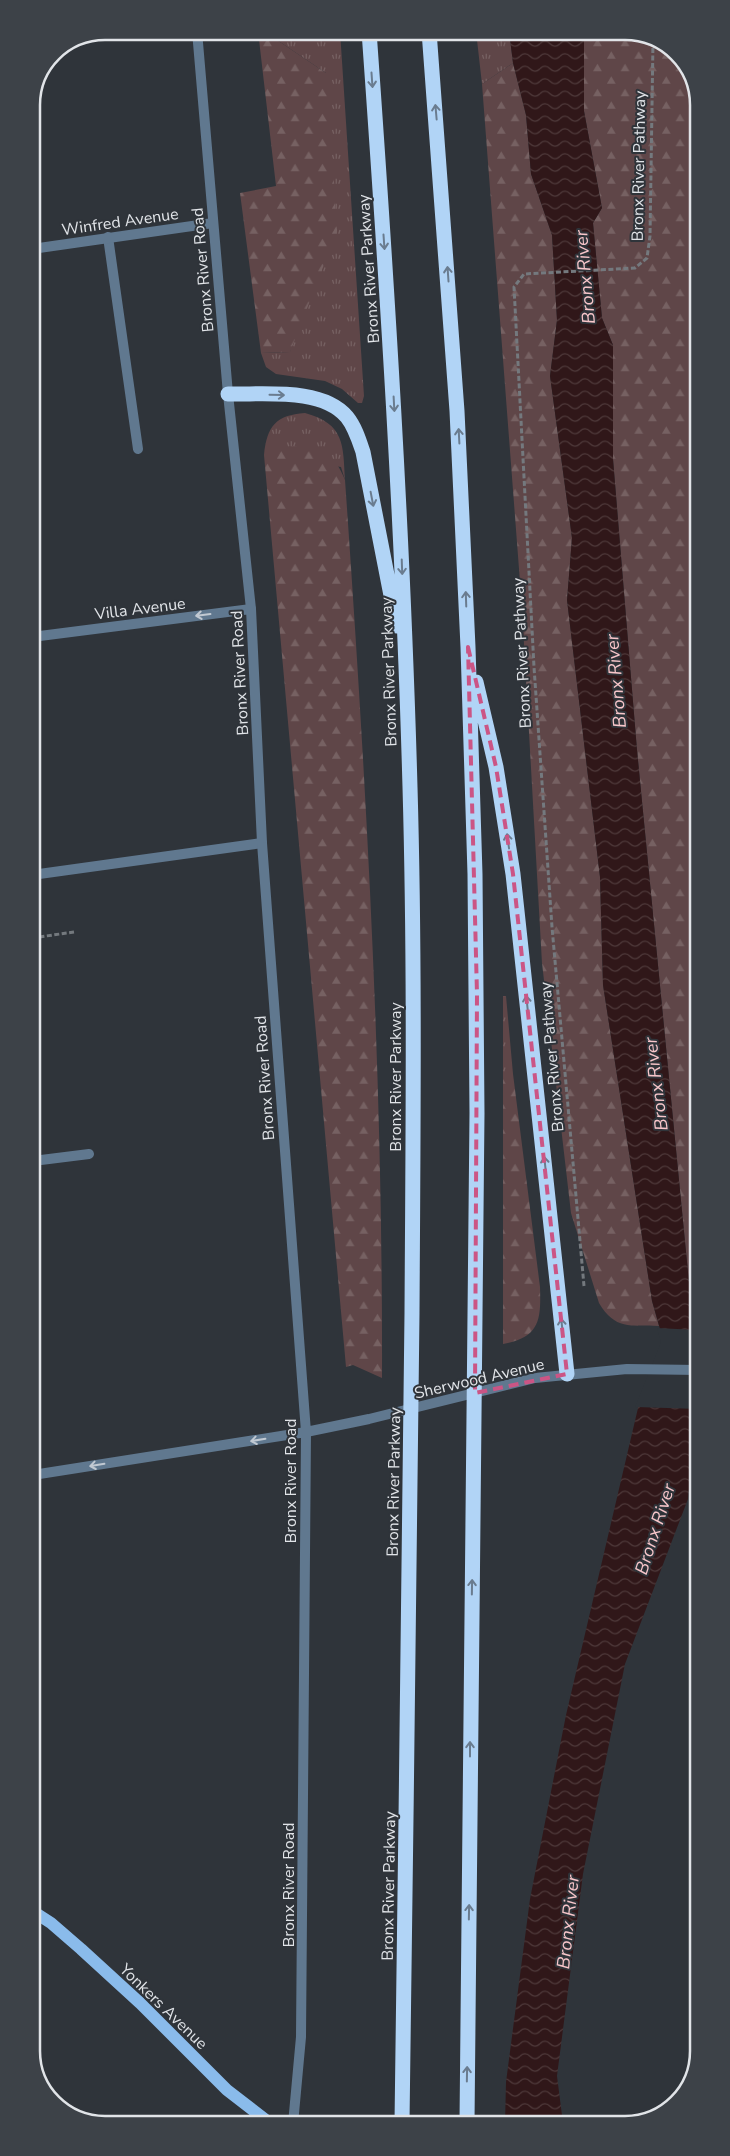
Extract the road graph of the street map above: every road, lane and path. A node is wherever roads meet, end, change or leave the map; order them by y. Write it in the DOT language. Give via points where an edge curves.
graph roads {
  1 [pos="198,40"];
  2 [pos="370,40"];
  3 [pos="430,40"];
  4 [pos="653,46"];
  5 [pos="213,223"];
  6 [pos="108,237"];
  7 [pos="40,248"];
  8 [pos="228,394"];
  9 [pos="138,449"];
  10 [pos="252,609"];
  11 [pos="40,636"];
  12 [pos="468,647"];
  13 [pos="406,675"];
  14 [pos="262,843"];
  15 [pos="40,874"];
  16 [pos="74,932"];
  17 [pos="40,937"];
  18 [pos="89,1154"];
  19 [pos="40,1160"];
  20 [pos="584,1289"];
  21 [pos="690,1370"];
  22 [pos="567,1374"];
  23 [pos="306,1432"];
  24 [pos="40,1474"];
  25 [pos="40,1916"];
  26 [pos="261,2116"];
  27 [pos="294,2116"];
  28 [pos="402,2116"];
  29 [pos="467,2116"];
  1 -- 5 [label="street, Bronx River Road"];
  2 -- 13 [label="highway, Bronx River Parkway, one-way" via="391,358"];
  12 -- 3 [label="highway, one-way" via="457,411"];
  4 -- 20 [label="path, Bronx River Pathway" via="647,258 635,268 524,274 514,288 534,667 552,927"];
  5 -- 6 [label="street, Winfred Avenue"];
  5 -- 8 [label="street, Bronx River Road"];
  6 -- 7 [label="street, Winfred Avenue"];
  6 -- 9 [label="street"];
  8 -- 10 [label="street, Bronx River Road"];
  8 -- 13 [label="highway, one-way" via="318,399 338,409 353,427 363,452"];
  10 -- 11 [label="street, Villa Avenue, one-way"];
  10 -- 14 [label="street, Bronx River Road"];
  22 -- 12 [label="highway, one-way" via="513,874 496,768"];
  29 -- 12 [label="highway, one-way" via="477,1113 475,874"];
  13 -- 28 [label="highway, Bronx River Parkway" via="414,1047"];
  14 -- 15 [label="street"];
  14 -- 23 [label="street, Bronx River Road"];
  16 -- 17 [label="path"];
  18 -- 19 [label="street"];
  21 -- 22 [label="street, Sherwood Avenue" via="628,1369"];
  22 -- 23 [label="street, Sherwood Avenue" via="505,1385"];
  23 -- 24 [label="street, Sherwood Avenue, one-way"];
  23 -- 27 [label="street, Bronx River Road" via="301,2038"];
  25 -- 26 [label="main road, Yonkers Avenue" via="140,2003 227,2090"];
}
